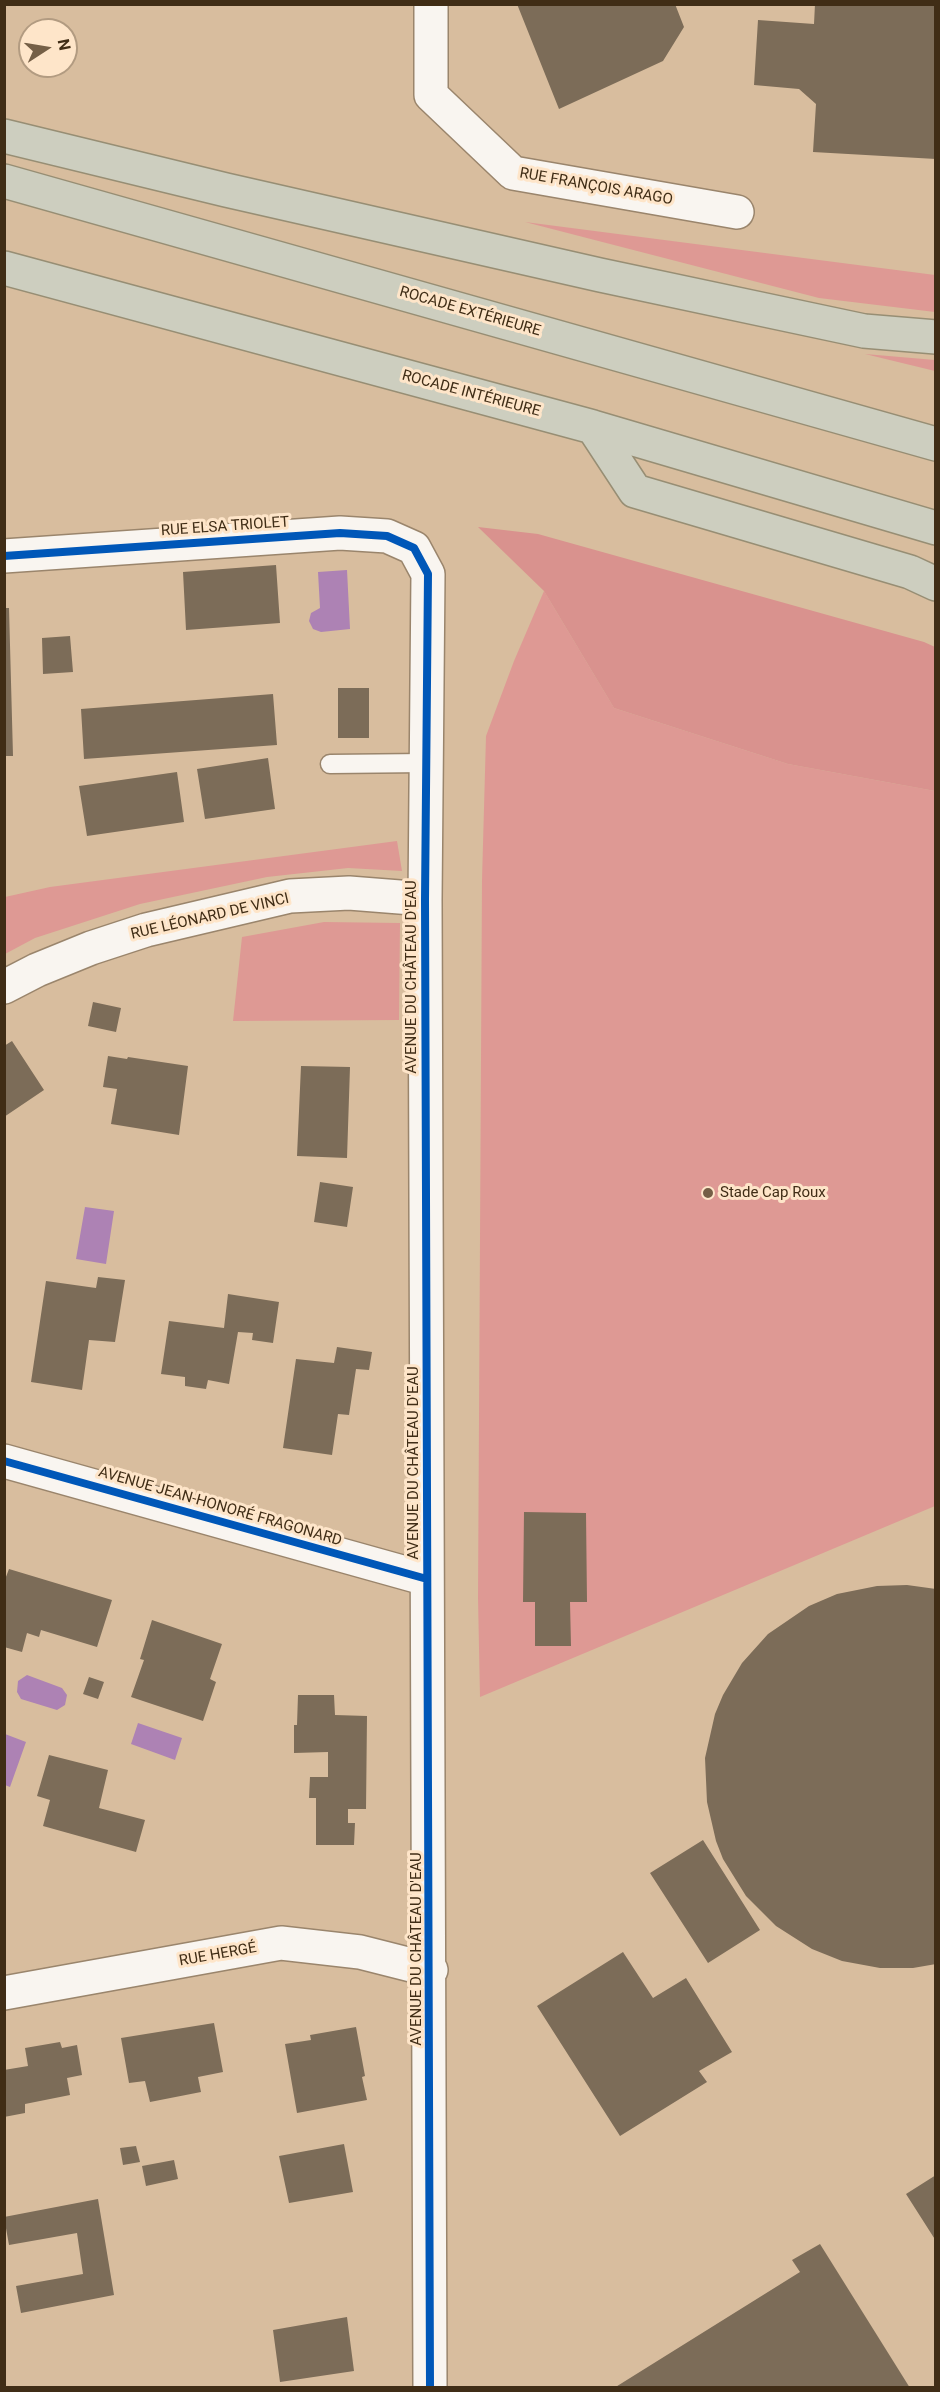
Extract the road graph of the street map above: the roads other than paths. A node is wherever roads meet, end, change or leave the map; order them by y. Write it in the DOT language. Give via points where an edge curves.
graph roads {
  1 [pos="431,4"];
  2 [pos="4,136"];
  3 [pos="4,181"];
  4 [pos="737,212"];
  5 [pos="4,268"];
  6 [pos="936,338"];
  7 [pos="593,427"];
  8 [pos="936,444"];
  9 [pos="936,528"];
  10 [pos="4,556"];
  11 [pos="428,574"];
  12 [pos="936,584"];
  13 [pos="426,763"];
  14 [pos="330,764"];
  15 [pos="425,899"];
  16 [pos="4,987"];
  17 [pos="4,1461"];
  18 [pos="428,1579"];
  19 [pos="431,1970"];
  20 [pos="4,1993"];
  21 [pos="430,2388"];
  1 -- 4 [label="street, RUE FRANÇOIS ARAGO" via="431,95 513,173"];
  2 -- 6 [label="highway" via="600,275 864,331"];
  3 -- 8 [label="highway, ROCADE EXTÉRIEURE"];
  5 -- 7 [label="highway, ROCADE INTÉRIEURE"];
  7 -- 9 [label="highway, ROCADE INTÉRIEURE"];
  7 -- 12 [label="highway" via="635,491 910,572"];
  10 -- 11 [label="street, RUE ELSA TRIOLET" via="340,533 387,536 414,548"];
  11 -- 13 [label="street, AVENUE DU CHÂTEAU D'EAU"];
  13 -- 14 [label="lane"];
  13 -- 15 [label="street, AVENUE DU CHÂTEAU D'EAU"];
  15 -- 16 [label="street, RUE LÉONARD DE VINCI" via="350,893 290,897 146,930 91,948"];
  15 -- 18 [label="street, AVENUE DU CHÂTEAU D'EAU"];
  17 -- 18 [label="street, AVENUE JEAN-HONORÉ FRAGONARD"];
  18 -- 19 [label="street, AVENUE DU CHÂTEAU D'EAU"];
  19 -- 20 [label="street, RUE HERGÉ" via="360,1952 281,1943"];
  19 -- 21 [label="street, AVENUE DU CHÂTEAU D'EAU"];
}
